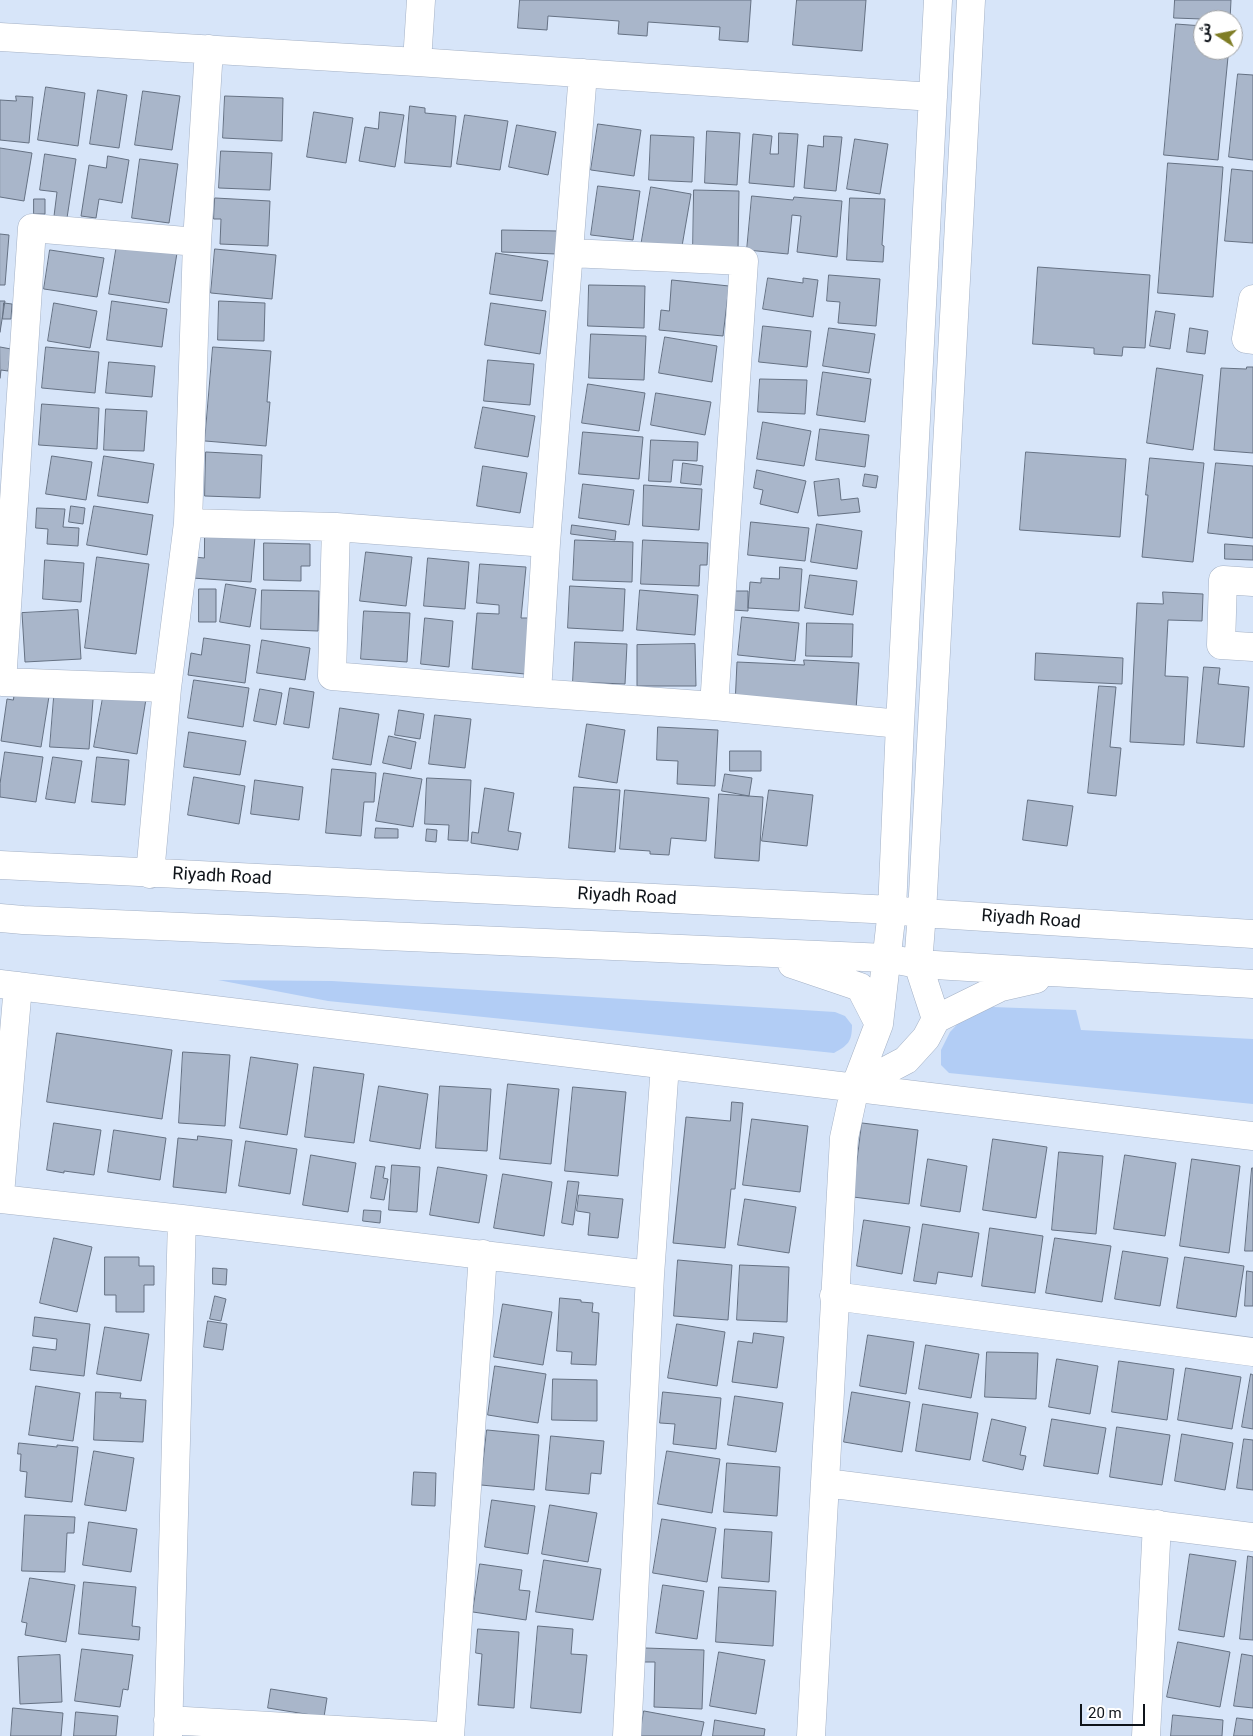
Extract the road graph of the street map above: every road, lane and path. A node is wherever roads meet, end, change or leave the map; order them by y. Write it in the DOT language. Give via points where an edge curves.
graph roads {
  1 [pos="420,0"];
  2 [pos="938,0"];
  3 [pos="971,0"];
  4 [pos="0,37"];
  5 [pos="209,50"];
  6 [pos="417,62"];
  7 [pos="583,73"];
  8 [pos="933,97"];
  9 [pos="197,242"];
  10 [pos="570,253"];
  11 [pos="1253,300"];
  12 [pos="1253,340"];
  13 [pos="188,523"];
  14 [pos="336,527"];
  15 [pos="546,543"];
  16 [pos="1253,582"];
  17 [pos="1253,647"];
  18 [pos="1,682"];
  19 [pos="167,688"];
  20 [pos="537,693"];
  21 [pos="714,706"];
  22 [pos="900,724"];
  23 [pos="0,865"];
  24 [pos="150,874"];
  25 [pos="892,910"];
  26 [pos="922,913"];
  27 [pos="0,918"];
  28 [pos="1253,934"];
  29 [pos="762,953"];
  30 [pos="886,958"];
  31 [pos="918,964"];
  32 [pos="1066,972"];
  33 [pos="1253,984"];
  34 [pos="9,985"];
  35 [pos="936,1019"];
  36 [pos="879,1024"];
  37 [pos="665,1064"];
  38 [pos="865,1074"];
  39 [pos="1253,1136"];
  40 [pos="0,1194"];
  41 [pos="0,1199"];
  42 [pos="182,1218"];
  43 [pos="484,1254"];
  44 [pos="650,1275"];
  45 [pos="834,1296"];
  46 [pos="1253,1352"];
  47 [pos="826,1483"];
  48 [pos="1157,1524"];
  49 [pos="1253,1536"];
  50 [pos="168,1728"];
  51 [pos="439,1736"];
  52 [pos="450,1736"];
  53 [pos="627,1736"];
  54 [pos="811,1736"];
  55 [pos="1146,1736"];
  1 -- 6 [label="street"];
  2 -- 8 [label="street"];
  3 -- 26 [label="street"];
  4 -- 5 [label="street"];
  5 -- 6 [label="street"];
  5 -- 9 [label="street"];
  6 -- 7 [label="street"];
  7 -- 8 [label="street"];
  7 -- 10 [label="street"];
  8 -- 22 [label="street"];
  9 -- 13 [label="street"];
  9 -- 18 [label="street" via="32,228"];
  10 -- 15 [label="street"];
  10 -- 21 [label="street" via="744,261"];
  11 -- 12 [label="street" via="1246,340"];
  13 -- 14 [label="street"];
  13 -- 19 [label="street"];
  14 -- 15 [label="street"];
  14 -- 20 [label="street" via="332,676"];
  15 -- 20 [label="street"];
  16 -- 17 [label="street" via="1223,580 1221,645"];
  18 -- 19 [label="street"];
  19 -- 24 [label="street"];
  20 -- 21 [label="street"];
  21 -- 22 [label="street"];
  22 -- 25 [label="street"];
  23 -- 24 [label="street, Riyadh Road"];
  24 -- 25 [label="street, Riyadh Road"];
  25 -- 26 [label="street, Riyadh Road"];
  25 -- 30 [label="street"];
  26 -- 28 [label="street, Riyadh Road"];
  26 -- 31 [label="street"];
  27 -- 29 [label="street"];
  29 -- 30 [label="street"];
  29 -- 36 [label="street" via="860,987"];
  30 -- 31 [label="street"];
  30 -- 36 [label="street"];
  31 -- 32 [label="street"];
  31 -- 35 [label="street"];
  32 -- 33 [label="street"];
  32 -- 35 [label="street" via="1001,987"];
  34 -- 37 [label="street"];
  34 -- 40 [label="street"];
  35 -- 38 [label="street" via="926,1038 906,1060"];
  36 -- 38 [label="street"];
  37 -- 38 [label="street"];
  37 -- 44 [label="street"];
  38 -- 39 [label="street"];
  38 -- 45 [label="street" via="844,1138"];
  41 -- 42 [label="street"];
  42 -- 43 [label="street"];
  42 -- 50 [label="street"];
  43 -- 44 [label="street"];
  43 -- 52 [label="street"];
  44 -- 53 [label="street"];
  45 -- 46 [label="street"];
  45 -- 47 [label="street"];
  47 -- 48 [label="street"];
  47 -- 54 [label="street"];
  48 -- 49 [label="street"];
  48 -- 55 [label="street"];
  50 -- 51 [label="street"];
}
